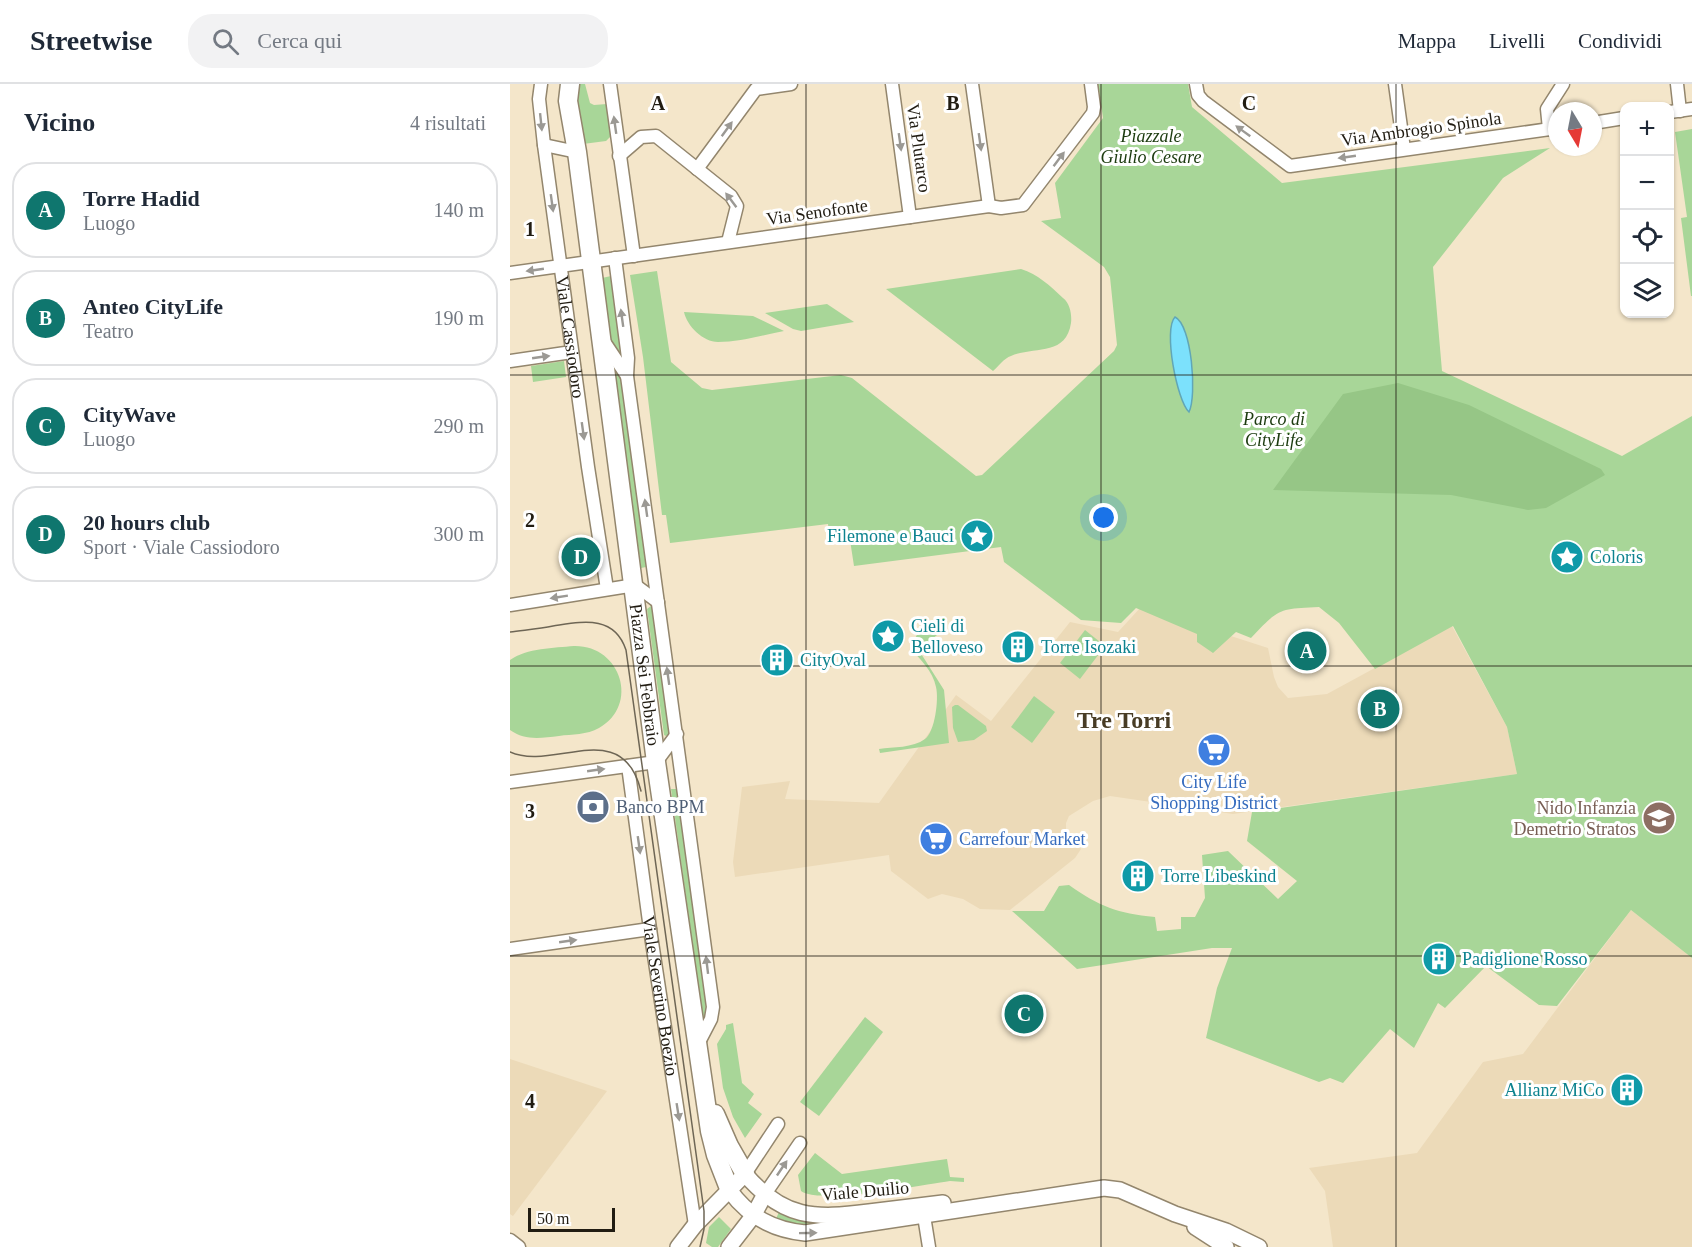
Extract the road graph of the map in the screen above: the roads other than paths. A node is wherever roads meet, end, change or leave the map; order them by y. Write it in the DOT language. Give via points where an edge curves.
graph roads {
  1 [pos="536,84"];
  2 [pos="541,84"];
  3 [pos="559,84"];
  4 [pos="610,84"];
  5 [pos="791,84"];
  6 [pos="892,84"];
  7 [pos="972,84"];
  8 [pos="1091,84"];
  9 [pos="1196,84"];
  10 [pos="1395,84"];
  11 [pos="1563,84"];
  12 [pos="1677,84"];
  13 [pos="756,86"];
  14 [pos="569,92"];
  15 [pos="539,99"];
  16 [pos="1552,102"];
  17 [pos="1680,111"];
  18 [pos="1620,119"];
  19 [pos="1602,122"];
  20 [pos="1548,130"];
  21 [pos="544,145"];
  22 [pos="1404,150"];
  23 [pos="577,152"];
  24 [pos="619,156"];
  25 [pos="697,169"];
  26 [pos="989,206"];
  27 [pos="910,217"];
  28 [pos="728,242"];
  29 [pos="634,256"];
  30 [pos="615,258"];
  31 [pos="591,262"];
  32 [pos="561,266"];
  33 [pos="510,273"];
  34 [pos="601,337"];
  35 [pos="572,352"];
  36 [pos="510,361"];
  37 [pos="627,376"];
  38 [pos="652,555"];
  39 [pos="634,585"];
  40 [pos="607,589"];
  41 [pos="658,602"];
  42 [pos="510,605"];
  43 [pos="677,734"];
  44 [pos="656,762"];
  45 [pos="628,766"];
  46 [pos="681,771"];
  47 [pos="510,782"];
  48 [pos="650,929"];
  49 [pos="510,949"];
  50 [pos="698,1044"];
  51 [pos="704,1082"];
  52 [pos="778,1124"];
  53 [pos="800,1143"];
  54 [pos="746,1174"];
  55 [pos="730,1191"];
  56 [pos="765,1194"];
  57 [pos="1002,1203"];
  58 [pos="1175,1214"];
  59 [pos="753,1216"];
  60 [pos="924,1216"];
  61 [pos="694,1225"];
  62 [pos="510,1240"];
  63 [pos="519,1247"];
  64 [pos="678,1247"];
  65 [pos="729,1247"];
  66 [pos="929,1247"];
  67 [pos="1226,1247"];
  68 [pos="1259,1247"];
  1 -- 15 [label="street"];
  2 -- 15 [label="street, Viale Cassiodoro"];
  3 -- 14 [label="main road, Viale Cassiodoro" via="560,90"];
  24 -- 4 [label="street, one-way"];
  5 -- 13 [label="street"];
  6 -- 27 [label="street, Via Plutarco, one-way"];
  7 -- 26 [label="street, one-way"];
  26 -- 8 [label="street, Via Senofonte, one-way" via="1023,205 1093,113"];
  22 -- 9 [label="street, Via Ambrogio Spinola, one-way" via="1290,166 1203,101"];
  10 -- 22 [label="street"];
  11 -- 16 [label="street"];
  12 -- 17 [label="street"];
  25 -- 13 [label="street, one-way"];
  14 -- 23 [label="main road, Viale Cassiodoro"];
  15 -- 21 [label="street, Viale Cassiodoro, one-way"];
  18 -- 19 [label="street"];
  20 -- 22 [label="street, Via Ambrogio Spinola"];
  21 -- 23 [label="street"];
  21 -- 32 [label="street, Viale Cassiodoro, one-way"];
  23 -- 31 [label="main road, Viale Cassiodoro"];
  24 -- 25 [label="street" via="641,137 652,135"];
  24 -- 29 [label="street"];
  28 -- 25 [label="street, one-way" via="737,206 731,196"];
  26 -- 27 [label="street, Via Senofonte"];
  27 -- 28 [label="street, Via Senofonte"];
  28 -- 29 [label="street, Via Senofonte"];
  29 -- 30 [label="street, Via Senofonte"];
  30 -- 31 [label="street, Via Senofonte"];
  37 -- 30 [label="street, Viale Cassiodoro, one-way"];
  31 -- 32 [label="street, Via Senofonte"];
  31 -- 34 [label="main road, Viale Cassiodoro"];
  32 -- 33 [label="street, Via Senofonte, one-way"];
  32 -- 35 [label="street, Viale Cassiodoro"];
  34 -- 37 [label="street, Viale Cassiodoro"];
  34 -- 39 [label="main road, Viale Cassiodoro"];
  36 -- 35 [label="street, one-way"];
  35 -- 40 [label="street, Viale Cassiodoro, one-way"];
  38 -- 37 [label="street, Viale Cassiodoro, one-way"];
  38 -- 41 [label="street, Piazza Sei Febbraio"];
  39 -- 40 [label="street, Piazza Sei Febbraio"];
  39 -- 41 [label="street, Piazza Sei Febbraio"];
  39 -- 44 [label="main road, Piazza Sei Febbraio"];
  40 -- 42 [label="street, Piazza Sei Febbraio, one-way"];
  43 -- 41 [label="street, Piazza Sei Febbraio, one-way"];
  43 -- 44 [label="street, Piazza Sei Febbraio"];
  43 -- 46 [label="street, Piazza Sei Febbraio"];
  44 -- 45 [label="street, Piazza Sei Febbraio"];
  44 -- 50 [label="main road, Viale Severino Boezio"];
  47 -- 45 [label="street, Piazza Sei Febbraio, one-way"];
  45 -- 48 [label="street, Viale Severino Boezio, one-way"];
  50 -- 46 [label="street, Viale Severino Boezio, one-way" via="713,1007"];
  49 -- 48 [label="street, one-way"];
  48 -- 61 [label="street, Viale Severino Boezio, one-way"];
  50 -- 51 [label="main road, Viale Severino Boezio"];
  51 -- 54 [label="main road, Viale Severino Boezio" via="720,1128"];
  51 -- 55 [label="main road, Viale Severino Boezio" via="716,1155"];
  52 -- 54 [label="street"];
  56 -- 53 [label="street, one-way"];
  54 -- 55 [label="street"];
  54 -- 56 [label="street, Viale Duilio"];
  55 -- 59 [label="street"];
  55 -- 61 [label="street"];
  56 -- 57 [label="street, Viale Duilio" via="798,1212 827,1217 947,1202"];
  56 -- 59 [label="street"];
  57 -- 58 [label="street, Viale Duilio" via="1104,1188 1120,1190"];
  57 -- 60 [label="street, Viale Duilio"];
  58 -- 67 [label="street, Viale Duilio"];
  58 -- 68 [label="street, Viale Duilio"];
  59 -- 60 [label="street, Viale Duilio, one-way" via="777,1228 805,1233"];
  59 -- 65 [label="street"];
  60 -- 66 [label="street"];
  61 -- 64 [label="street"];
  62 -- 63 [label="street"];
}
